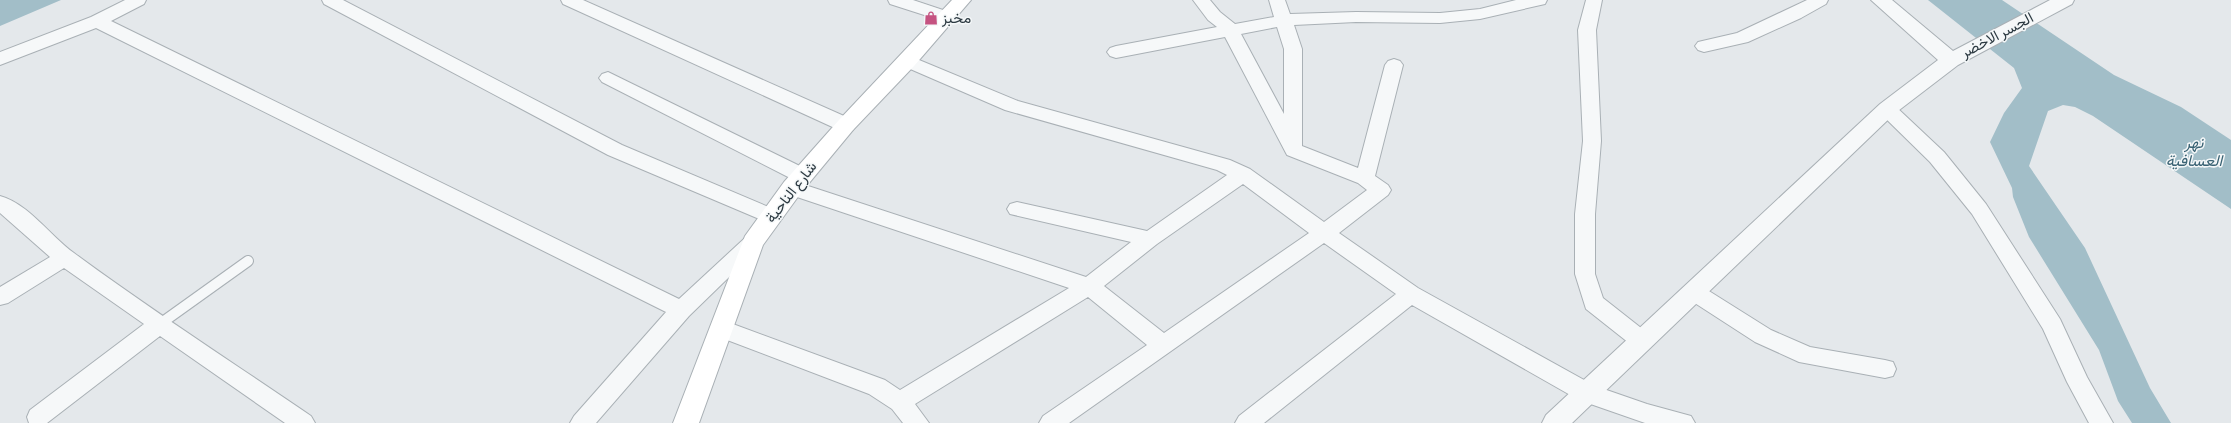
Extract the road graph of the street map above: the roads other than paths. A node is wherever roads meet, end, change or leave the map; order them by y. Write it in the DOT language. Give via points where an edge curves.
graph roads {
  1 [pos="138,0"];
  2 [pos="330,0"];
  3 [pos="569,0"];
  4 [pos="896,0"];
  5 [pos="962,0"];
  6 [pos="1201,0"];
  7 [pos="1277,0"];
  8 [pos="1539,0"];
  9 [pos="1594,0"];
  10 [pos="1820,0"];
  11 [pos="1880,0"];
  12 [pos="2064,0"];
  13 [pos="1798,5"];
  14 [pos="946,17"];
  15 [pos="1285,20"];
  16 [pos="97,21"];
  17 [pos="1230,29"];
  18 [pos="1704,46"];
  19 [pos="1116,52"];
  20 [pos="0,59"];
  21 [pos="1951,60"];
  22 [pos="907,61"];
  23 [pos="1394,65"];
  24 [pos="608,78"];
  25 [pos="1887,109"];
  26 [pos="846,125"];
  27 [pos="1294,150"];
  28 [pos="1243,174"];
  29 [pos="1365,178"];
  30 [pos="797,182"];
  31 [pos="0,203"];
  32 [pos="1017,209"];
  33 [pos="771,216"];
  34 [pos="1324,233"];
  35 [pos="1150,239"];
  36 [pos="753,242"];
  37 [pos="64,258"];
  38 [pos="248,261"];
  39 [pos="1089,286"];
  40 [pos="1694,292"];
  41 [pos="1411,294"];
  42 [pos="0,297"];
  43 [pos="680,310"];
  44 [pos="160,324"];
  45 [pos="722,329"];
  46 [pos="1642,341"];
  47 [pos="1163,345"];
  48 [pos="1885,369"];
  49 [pos="1587,393"];
  50 [pos="900,402"];
  51 [pos="38,417"];
  52 [pos="303,423"];
  53 [pos="582,423"];
  54 [pos="686,423"];
  55 [pos="917,423"];
  56 [pos="1051,423"];
  57 [pos="1247,423"];
  58 [pos="1555,423"];
  59 [pos="1683,423"];
  60 [pos="2101,423"];
  1 -- 16 [label="street"];
  2 -- 33 [label="street" via="615,150"];
  3 -- 26 [label="street"];
  4 -- 14 [label="street"];
  5 -- 14 [label="main road, شارع الناحية"];
  6 -- 17 [label="street" via="1214,16"];
  7 -- 15 [label="street"];
  8 -- 15 [label="street" via="1480,14 1440,18 1356,17"];
  9 -- 46 [label="street" via="1587,30 1592,141 1585,214 1586,274 1594,303"];
  10 -- 13 [label="street"];
  11 -- 21 [label="street"];
  12 -- 21 [label="street, الجسر الاخضر"];
  13 -- 18 [label="street" via="1742,38"];
  14 -- 22 [label="main road, شارع الناحية"];
  15 -- 17 [label="street"];
  15 -- 27 [label="street" via="1293,49"];
  16 -- 20 [label="street"];
  16 -- 43 [label="street"];
  17 -- 19 [label="street"];
  17 -- 27 [label="street"];
  21 -- 25 [label="street, الجسر الاخضر"];
  22 -- 26 [label="main road, شارع الناحية"];
  22 -- 28 [label="street" via="1012,106 1223,165"];
  23 -- 29 [label="street"];
  24 -- 30 [label="street"];
  25 -- 40 [label="street, الجسر الاخضر"];
  25 -- 60 [label="street" via="1937,157 1980,209 2052,325 2078,382"];
  26 -- 30 [label="main road, شارع الناحية"];
  27 -- 29 [label="street"];
  28 -- 34 [label="street"];
  28 -- 35 [label="street"];
  29 -- 34 [label="street" via="1381,190"];
  30 -- 33 [label="main road, شارع الناحية"];
  30 -- 39 [label="street"];
  31 -- 37 [label="street"];
  32 -- 35 [label="street"];
  33 -- 36 [label="main road, شارع الناحية"];
  34 -- 41 [label="street"];
  34 -- 47 [label="street"];
  35 -- 39 [label="street"];
  36 -- 43 [label="street"];
  36 -- 45 [label="main road, شارع الناحية"];
  37 -- 42 [label="street"];
  37 -- 44 [label="street"];
  38 -- 44 [label="lane"];
  39 -- 47 [label="street"];
  39 -- 50 [label="street"];
  40 -- 46 [label="street, الجسر الاخضر"];
  40 -- 48 [label="street" via="1763,336 1807,356"];
  41 -- 49 [label="street"];
  41 -- 57 [label="street"];
  43 -- 53 [label="street"];
  44 -- 51 [label="street"];
  44 -- 52 [label="street"];
  45 -- 50 [label="street" via="877,387"];
  45 -- 54 [label="main road, شارع الناحية"];
  46 -- 49 [label="street, الجسر الاخضر"];
  47 -- 56 [label="street"];
  49 -- 58 [label="street, الجسر الاخضر"];
  49 -- 59 [label="street" via="1647,414"];
  50 -- 55 [label="street"];
}
